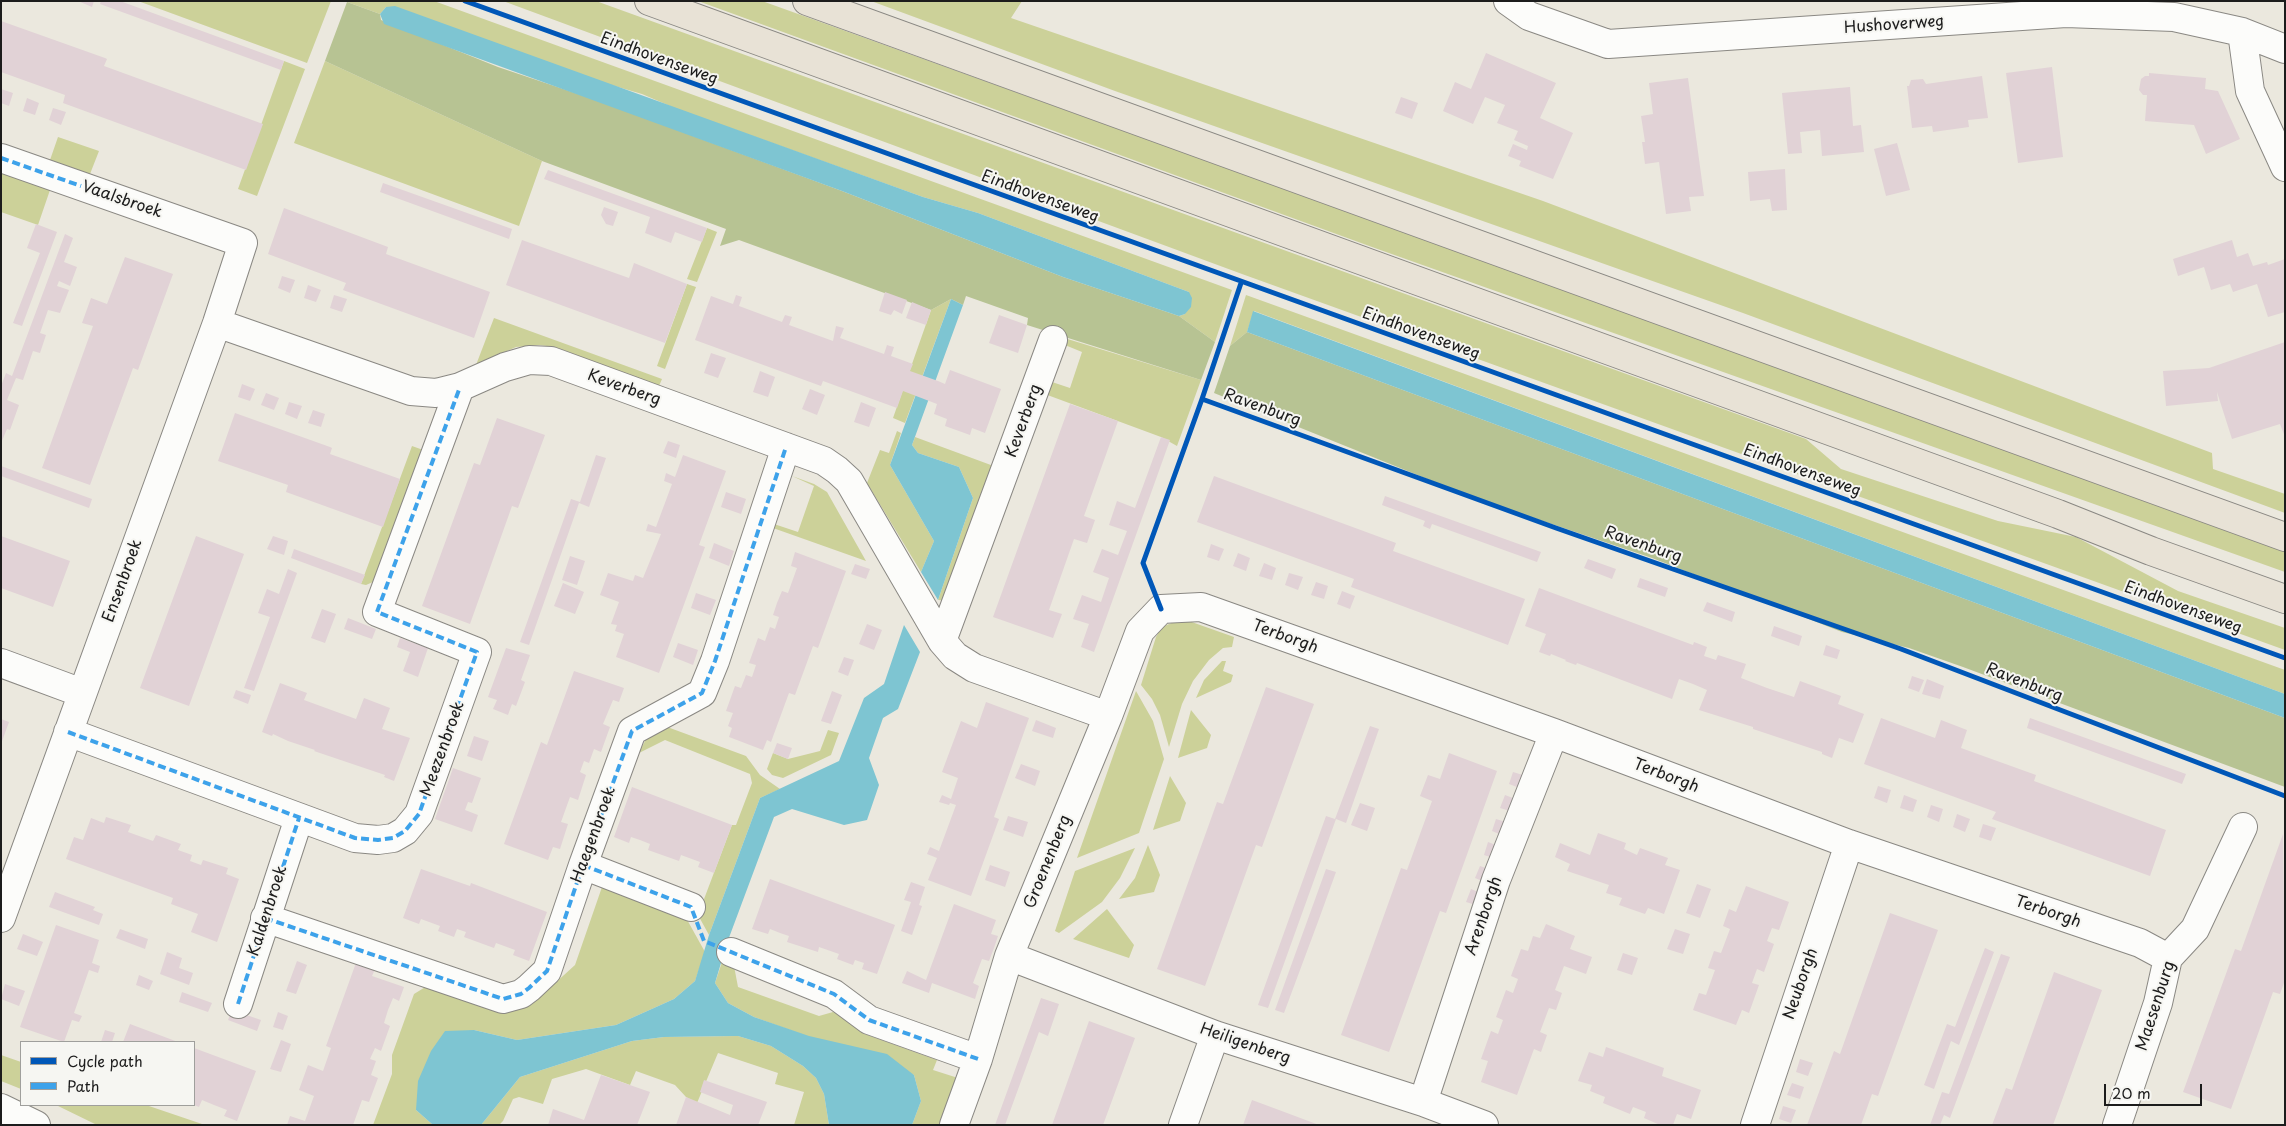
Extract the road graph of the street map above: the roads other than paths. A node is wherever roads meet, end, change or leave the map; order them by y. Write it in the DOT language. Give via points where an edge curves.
graph roads {
  1 [pos="649,1"];
  2 [pos="807,1"];
  3 [pos="1508,1"];
  4 [pos="2242,32"];
  5 [pos="2285,49"];
  6 [pos="1,158"];
  7 [pos="2285,167"];
  8 [pos="243,243"];
  9 [pos="217,323"];
  10 [pos="1053,340"];
  11 [pos="460,387"];
  12 [pos="786,447"];
  13 [pos="2285,537"];
  14 [pos="2285,599"];
  15 [pos="1161,609"];
  16 [pos="942,641"];
  17 [pos="1,663"];
  18 [pos="82,693"];
  19 [pos="1108,716"];
  20 [pos="68,732"];
  21 [pos="1554,734"];
  22 [pos="299,818"];
  23 [pos="2243,827"];
  24 [pos="1850,844"];
  25 [pos="583,865"];
  26 [pos="691,907"];
  27 [pos="1,918"];
  28 [pos="265,918"];
  29 [pos="731,952"];
  30 [pos="1009,956"];
  31 [pos="2168,958"];
  32 [pos="238,1004"];
  33 [pos="1214,1035"];
  34 [pos="978,1059"];
  35 [pos="1423,1102"];
  36 [pos="1,1108"];
  37 [pos="2120,1124"];
  38 [pos="36,1125"];
  39 [pos="954,1125"];
  40 [pos="1183,1125"];
  41 [pos="1484,1125"];
  42 [pos="1755,1125"];
  1 -- 14 [label="main road"];
  2 -- 13 [label="main road"];
  3 -- 4 [label="street, Hushoverweg" via="1529,16 1608,44 2066,13 2174,17"];
  4 -- 5 [label="street, Hushoverweg"];
  4 -- 7 [label="street" via="2250,91"];
  6 -- 8 [label="street, Vaalsbroek"];
  8 -- 9 [label="street, Ensenbroek"];
  9 -- 11 [label="street, Keverberg" via="411,391 436,392"];
  9 -- 18 [label="street, Ensenbroek"];
  10 -- 16 [label="street, Keverberg"];
  11 -- 12 [label="street, Keverberg" via="529,360 550,361"];
  11 -- 22 [label="street, Meezenbroek" via="377,612 477,652 420,814 405,831 393,838 378,840 355,838"];
  12 -- 16 [label="street, Keverberg" via="824,461 848,481"];
  12 -- 25 [label="street, Haegenbroek" via="702,693 632,731"];
  15 -- 19 [label="street, Groenenberg" via="1140,631"];
  15 -- 21 [label="street, Terborgh" via="1201,607"];
  16 -- 19 [label="street, Keverberg" via="955,656 974,668"];
  17 -- 18 [label="street"];
  18 -- 20 [label="street, Ensenbroek"];
  19 -- 30 [label="street, Groenenberg"];
  20 -- 22 [label="street, Meezenbroek"];
  20 -- 27 [label="street, Ensenbroek"];
  21 -- 24 [label="street, Terborgh"];
  21 -- 35 [label="street, Arenborgh" via="1496,880"];
  22 -- 28 [label="street, Kaldenbroek"];
  23 -- 31 [label="street, Maesenburg" via="2195,930"];
  24 -- 31 [label="street, Terborgh" via="2140,943"];
  24 -- 42 [label="street, Neuborgh"];
  25 -- 26 [label="street"];
  25 -- 28 [label="street, Haegenbroek" via="548,971 521,994 503,998"];
  28 -- 32 [label="street, Kaldenbroek"];
  29 -- 34 [label="street" via="834,994 869,1020"];
  30 -- 33 [label="street, Heiligenberg"];
  30 -- 34 [label="street, Groenenberg"];
  31 -- 37 [label="street, Maesenburg" via="2158,1002"];
  33 -- 35 [label="street, Heiligenberg"];
  33 -- 40 [label="street"];
  34 -- 39 [label="street, Groenenberg"];
  35 -- 41 [label="street, Heiligenberg"];
  36 -- 38 [label="street"];
}
